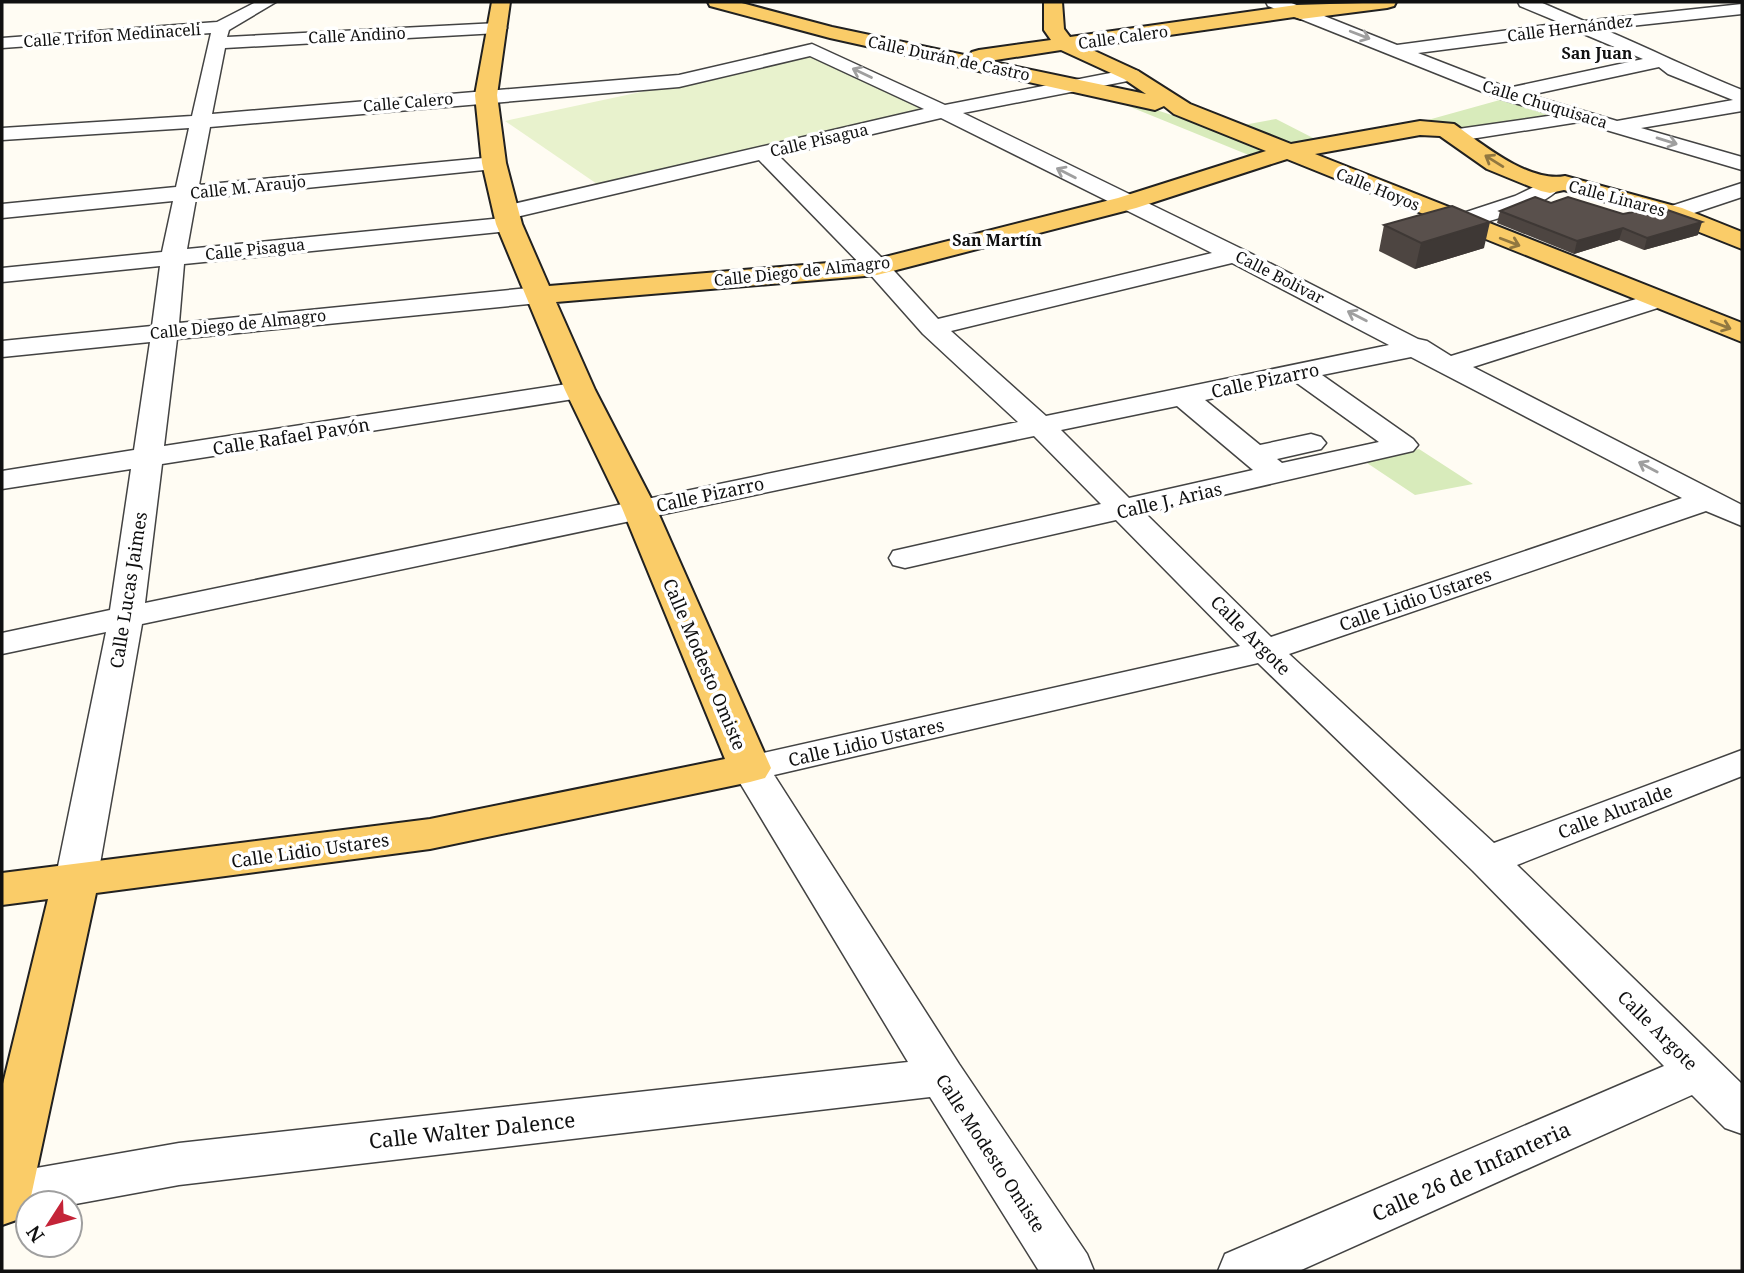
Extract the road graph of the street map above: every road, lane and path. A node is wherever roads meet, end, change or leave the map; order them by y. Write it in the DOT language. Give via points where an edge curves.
graph roads {
  1 [pos="268,2"];
  2 [pos="501,2"];
  3 [pos="717,2"];
  4 [pos="1053,2"];
  5 [pos="1274,2"];
  6 [pos="1387,2"];
  7 [pos="1525,2"];
  8 [pos="1703,7"];
  9 [pos="1735,10"];
  10 [pos="1299,12"];
  11 [pos="1582,26"];
  12 [pos="498,28"];
  13 [pos="1742,28"];
  14 [pos="219,35"];
  15 [pos="2,43"];
  16 [pos="1066,45"];
  17 [pos="812,50"];
  18 [pos="1397,50"];
  19 [pos="949,59"];
  20 [pos="1662,61"];
  21 [pos="1131,75"];
  22 [pos="1080,87"];
  23 [pos="1505,94"];
  24 [pos="486,95"];
  25 [pos="1742,97"];
  26 [pos="1742,105"];
  27 [pos="1182,109"];
  28 [pos="943,111"];
  29 [pos="1585,117"];
  30 [pos="203,121"];
  31 [pos="1614,125"];
  32 [pos="2,134"];
  33 [pos="1458,135"];
  34 [pos="763,152"];
  35 [pos="1287,152"];
  36 [pos="494,163"];
  37 [pos="1742,164"];
  38 [pos="1550,186"];
  39 [pos="1742,190"];
  40 [pos="187,193"];
  41 [pos="1127,203"];
  42 [pos="2,211"];
  43 [pos="1673,213"];
  44 [pos="508,218"];
  45 [pos="1459,222"];
  46 [pos="1742,242"];
  47 [pos="1236,255"];
  48 [pos="173,257"];
  49 [pos="877,267"];
  50 [pos="2,275"];
  51 [pos="539,295"];
  52 [pos="1658,300"];
  53 [pos="932,328"];
  54 [pos="165,331"];
  55 [pos="1742,333"];
  56 [pos="1418,347"];
  57 [pos="2,349"];
  58 [pos="1451,365"];
  59 [pos="1301,373"];
  60 [pos="580,390"];
  61 [pos="1184,397"];
  62 [pos="1041,426"];
  63 [pos="1379,428"];
  64 [pos="1253,455"];
  65 [pos="149,458"];
  66 [pos="1277,475"];
  67 [pos="2,480"];
  68 [pos="1709,499"];
  69 [pos="639,508"];
  70 [pos="1126,510"];
  71 [pos="1742,517"];
  72 [pos="905,558"];
  73 [pos="126,618"];
  74 [pos="2,643"];
  75 [pos="1265,651"];
  76 [pos="1742,762"];
  77 [pos="750,768"];
  78 [pos="1488,861"];
  79 [pos="76,881"];
  80 [pos="2,889"];
  81 [pos="1699,1071"];
  82 [pos="942,1077"];
  83 [pos="1742,1114"];
  84 [pos="3,1198"];
  85 [pos="1068,1271"];
  86 [pos="1244,1271"];
  1 -- 14 [label="street"];
  2 -- 12 [label="main road, Calle Modesto Omiste"];
  3 -- 19 [label="main road, Calle Durán de Castro"];
  4 -- 16 [label="main road" via="1054,30"];
  5 -- 10 [label="street, Calle Chuquisaca"];
  6 -- 10 [label="main road, Calle Calero"];
  7 -- 11 [label="street"];
  8 -- 9 [label="street, Calle Hernández"];
  8 -- 11 [label="street, Calle Hernández"];
  8 -- 13 [label="street"];
  10 -- 16 [label="main road, Calle Calero"];
  10 -- 18 [label="street, Calle Chuquisaca, one-way"];
  11 -- 18 [label="street, Calle Hernández"];
  11 -- 20 [label="street"];
  12 -- 14 [label="street, Calle Andino"];
  12 -- 24 [label="main road, Calle Modesto Omiste"];
  14 -- 15 [label="street, Calle Trifon Medinaceli"];
  14 -- 30 [label="street, Calle Lucas Jaimes"];
  16 -- 19 [label="main road, Calle Calero"];
  16 -- 21 [label="main road, Calle Hoyos"];
  17 -- 24 [label="street, Calle Calero" via="678,81"];
  28 -- 17 [label="street, Calle Bolivar, one-way"];
  18 -- 23 [label="street, Calle Chuquisaca"];
  19 -- 22 [label="main road, Calle Durán de Castro"];
  20 -- 23 [label="street"];
  20 -- 25 [label="street"];
  21 -- 22 [label="street, Calle Pisagua"];
  21 -- 27 [label="main road, Calle Hoyos"];
  22 -- 27 [label="main road, Calle Durán de Castro"];
  22 -- 28 [label="street, Calle Pisagua"];
  23 -- 29 [label="street, Calle Chuquisaca"];
  24 -- 30 [label="street, Calle Calero"];
  24 -- 36 [label="main road, Calle Modesto Omiste"];
  26 -- 31 [label="street"];
  27 -- 35 [label="main road, Calle Hoyos"];
  28 -- 34 [label="street, Calle Pisagua"];
  41 -- 28 [label="street, Calle Bolivar, one-way"];
  29 -- 31 [label="street, Calle Chuquisaca"];
  29 -- 33 [label="street, Calle Diego de Almagro"];
  30 -- 32 [label="street, Calle Calero"];
  30 -- 40 [label="street, Calle Lucas Jaimes"];
  31 -- 37 [label="street, Calle Chuquisaca, one-way"];
  33 -- 35 [label="main road, Calle Diego de Almagro" via="1446,129 1420,128"];
  38 -- 33 [label="main road, Calle Linares, one-way" via="1496,164"];
  34 -- 44 [label="street, Calle Pisagua"];
  34 -- 49 [label="street, Calle Argote"];
  35 -- 41 [label="main road, Calle Diego de Almagro"];
  35 -- 45 [label="main road, Calle Hoyos"];
  36 -- 40 [label="street, Calle M. Araujo"];
  36 -- 44 [label="main road, Calle Modesto Omiste"];
  38 -- 43 [label="main road, Calle Linares" via="1565,183"];
  38 -- 45 [label="street" via="1523,201"];
  39 -- 43 [label="street"];
  40 -- 42 [label="street, Calle M. Araujo"];
  40 -- 48 [label="street, Calle Lucas Jaimes"];
  41 -- 47 [label="street, Calle Bolivar"];
  41 -- 49 [label="main road, Calle Diego de Almagro"];
  43 -- 46 [label="main road, Calle Linares"];
  44 -- 48 [label="street, Calle Pisagua"];
  44 -- 51 [label="main road, Calle Modesto Omiste"];
  45 -- 52 [label="main road, Calle Hoyos, one-way"];
  47 -- 53 [label="street"];
  56 -- 47 [label="street, Calle Bolivar, one-way"];
  48 -- 50 [label="street, Calle Pisagua"];
  48 -- 54 [label="street, Calle Lucas Jaimes"];
  49 -- 51 [label="main road, Calle Diego de Almagro"];
  49 -- 53 [label="street, Calle Argote"];
  51 -- 54 [label="street, Calle Diego de Almagro"];
  51 -- 60 [label="main road, Calle Modesto Omiste"];
  52 -- 55 [label="main road, Calle Hoyos, one-way"];
  52 -- 58 [label="street"];
  53 -- 62 [label="street, Calle Argote"];
  54 -- 57 [label="street, Calle Diego de Almagro"];
  54 -- 65 [label="street, Calle Lucas Jaimes"];
  56 -- 58 [label="street, Calle Bolivar"];
  56 -- 59 [label="street, Calle Pizarro"];
  68 -- 58 [label="street, Calle Bolivar, one-way"];
  59 -- 61 [label="street, Calle Pizarro"];
  59 -- 63 [label="street, Calle J. Arias"];
  60 -- 65 [label="street, Calle Rafael Pavón"];
  60 -- 69 [label="main road, Calle Modesto Omiste"];
  61 -- 62 [label="street, Calle Pizarro"];
  61 -- 64 [label="street"];
  62 -- 69 [label="street, Calle Pizarro"];
  62 -- 70 [label="street, Calle Argote"];
  63 -- 64 [label="street"];
  63 -- 66 [label="street, Calle J. Arias" via="1403,446"];
  64 -- 66 [label="street"];
  65 -- 67 [label="street, Calle Rafael Pavón"];
  65 -- 73 [label="street, Calle Lucas Jaimes"];
  66 -- 70 [label="street, Calle J. Arias"];
  68 -- 71 [label="street, Calle Bolivar"];
  68 -- 75 [label="street, Calle Lidio Ustares"];
  69 -- 73 [label="street, Calle Pizarro"];
  69 -- 77 [label="main road, Calle Modesto Omiste"];
  70 -- 72 [label="street, Calle J. Arias"];
  70 -- 75 [label="street, Calle Argote"];
  73 -- 74 [label="street, Calle Pizarro"];
  73 -- 79 [label="street, Calle Lucas Jaimes"];
  75 -- 77 [label="street, Calle Lidio Ustares"];
  75 -- 78 [label="street, Calle Argote"];
  76 -- 78 [label="street, Calle Aluralde"];
  77 -- 79 [label="main road, Calle Lidio Ustares" via="430,834"];
  77 -- 82 [label="street, Calle Modesto Omiste"];
  78 -- 81 [label="street, Calle Argote"];
  79 -- 80 [label="main road, Calle Lidio Ustares"];
  79 -- 84 [label="main road, Calle Lucas Jaimes"];
  81 -- 83 [label="street, Calle Argote"];
  81 -- 86 [label="street, Calle 26 de Infanteria"];
  82 -- 84 [label="street, Calle Walter Dalence" via="179,1164"];
  82 -- 85 [label="street, Calle Modesto Omiste"];
}
